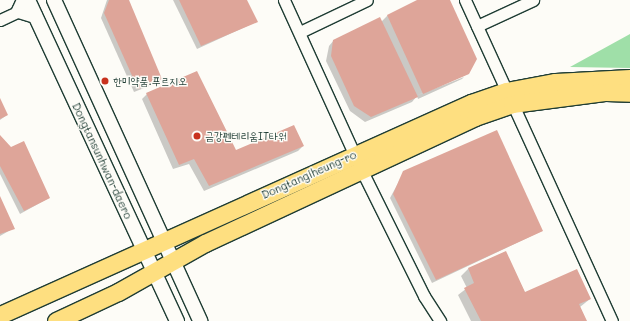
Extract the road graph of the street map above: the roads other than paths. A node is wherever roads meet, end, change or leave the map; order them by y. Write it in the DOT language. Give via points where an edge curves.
graph roads {
  1 [pos="54,0"];
  2 [pos="284,0"];
  3 [pos="367,0"];
  4 [pos="464,0"];
  5 [pos="533,0"];
  6 [pos="24,4"];
  7 [pos="0,20"];
  8 [pos="477,26"];
  9 [pos="300,32"];
  10 [pos="630,78"];
  11 [pos="630,92"];
  12 [pos="509,98"];
  13 [pos="355,154"];
  14 [pos="362,171"];
  15 [pos="164,240"];
  16 [pos="144,249"];
  17 [pos="173,261"];
  18 [pos="154,272"];
  19 [pos="0,315"];
  20 [pos="56,321"];
  21 [pos="177,321"];
  22 [pos="200,321"];
  23 [pos="440,321"];
  24 [pos="612,321"];
  1 -- 15 [label="street"];
  2 -- 9 [label="street"];
  3 -- 9 [label="street"];
  4 -- 8 [label="street"];
  5 -- 8 [label="street"];
  6 -- 7 [label="street"];
  6 -- 16 [label="street, Dongtansunhwan-daero" via="35,16"];
  8 -- 12 [label="street"];
  9 -- 13 [label="street"];
  10 -- 12 [label="main road, Dongtangiheung-ro" via="555,82"];
  11 -- 12 [label="main road, Dongtangiheung-ro"];
  12 -- 13 [label="main road, Dongtangiheung-ro" via="470,103"];
  12 -- 14 [label="main road, Dongtangiheung-ro"];
  12 -- 24 [label="street"];
  13 -- 14 [label="street"];
  13 -- 15 [label="main road, Dongtangiheung-ro"];
  14 -- 17 [label="main road, Dongtangiheung-ro" via="205,243"];
  14 -- 23 [label="street" via="424,296"];
  15 -- 16 [label="main road, Dongtangiheung-ro"];
  15 -- 17 [label="street"];
  16 -- 18 [label="street, Dongtansunhwan-daero"];
  16 -- 19 [label="main road, Dongtangiheung-ro"];
  17 -- 18 [label="main road, Dongtangiheung-ro"];
  17 -- 22 [label="street"];
  18 -- 20 [label="main road, Dongtangiheung-ro"];
  18 -- 21 [label="street, Dongtansunhwan-daero"];
}
